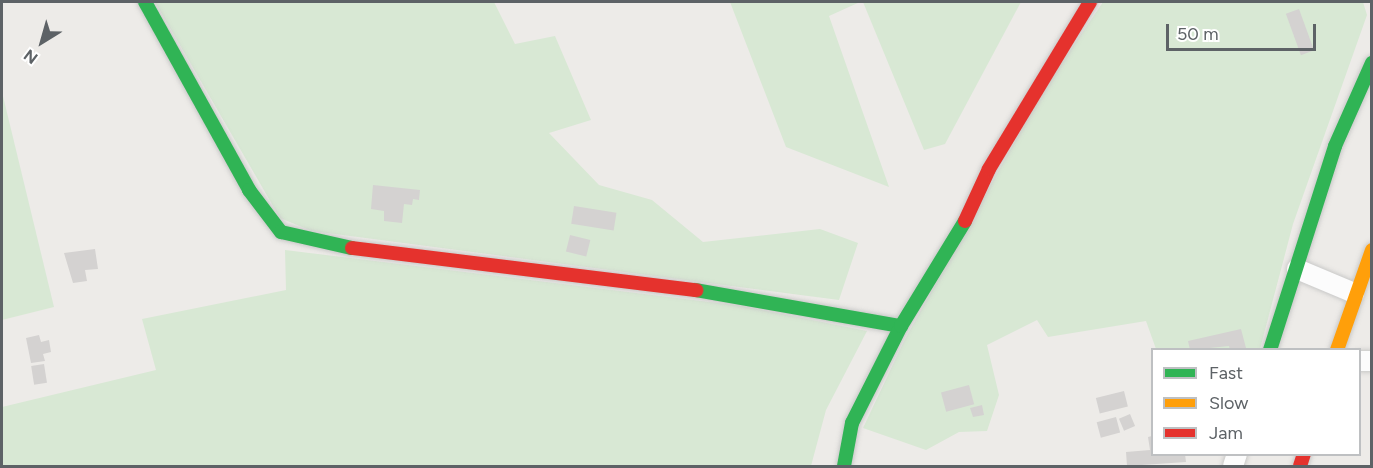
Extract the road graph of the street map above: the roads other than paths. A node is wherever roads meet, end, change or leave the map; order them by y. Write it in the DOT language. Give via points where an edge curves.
graph roads {
  1 [pos="145,2"];
  2 [pos="1090,2"];
  3 [pos="1371,63"];
  4 [pos="1371,250"];
  5 [pos="1297,269"];
  6 [pos="1354,293"];
  7 [pos="901,326"];
  8 [pos="1271,348"];
  9 [pos="1338,348"];
  10 [pos="844,466"];
  1 -- 7 [label="main road" via="249,190 281,232 329,245 727,294"];
  2 -- 7 [label="main road" via="989,169 960,231"];
  3 -- 5 [label="main road" via="1335,146"];
  4 -- 6 [label="main road"];
  5 -- 6 [label="street"];
  5 -- 8 [label="main road"];
  6 -- 9 [label="main road"];
  7 -- 10 [label="main road" via="852,423"];
}
